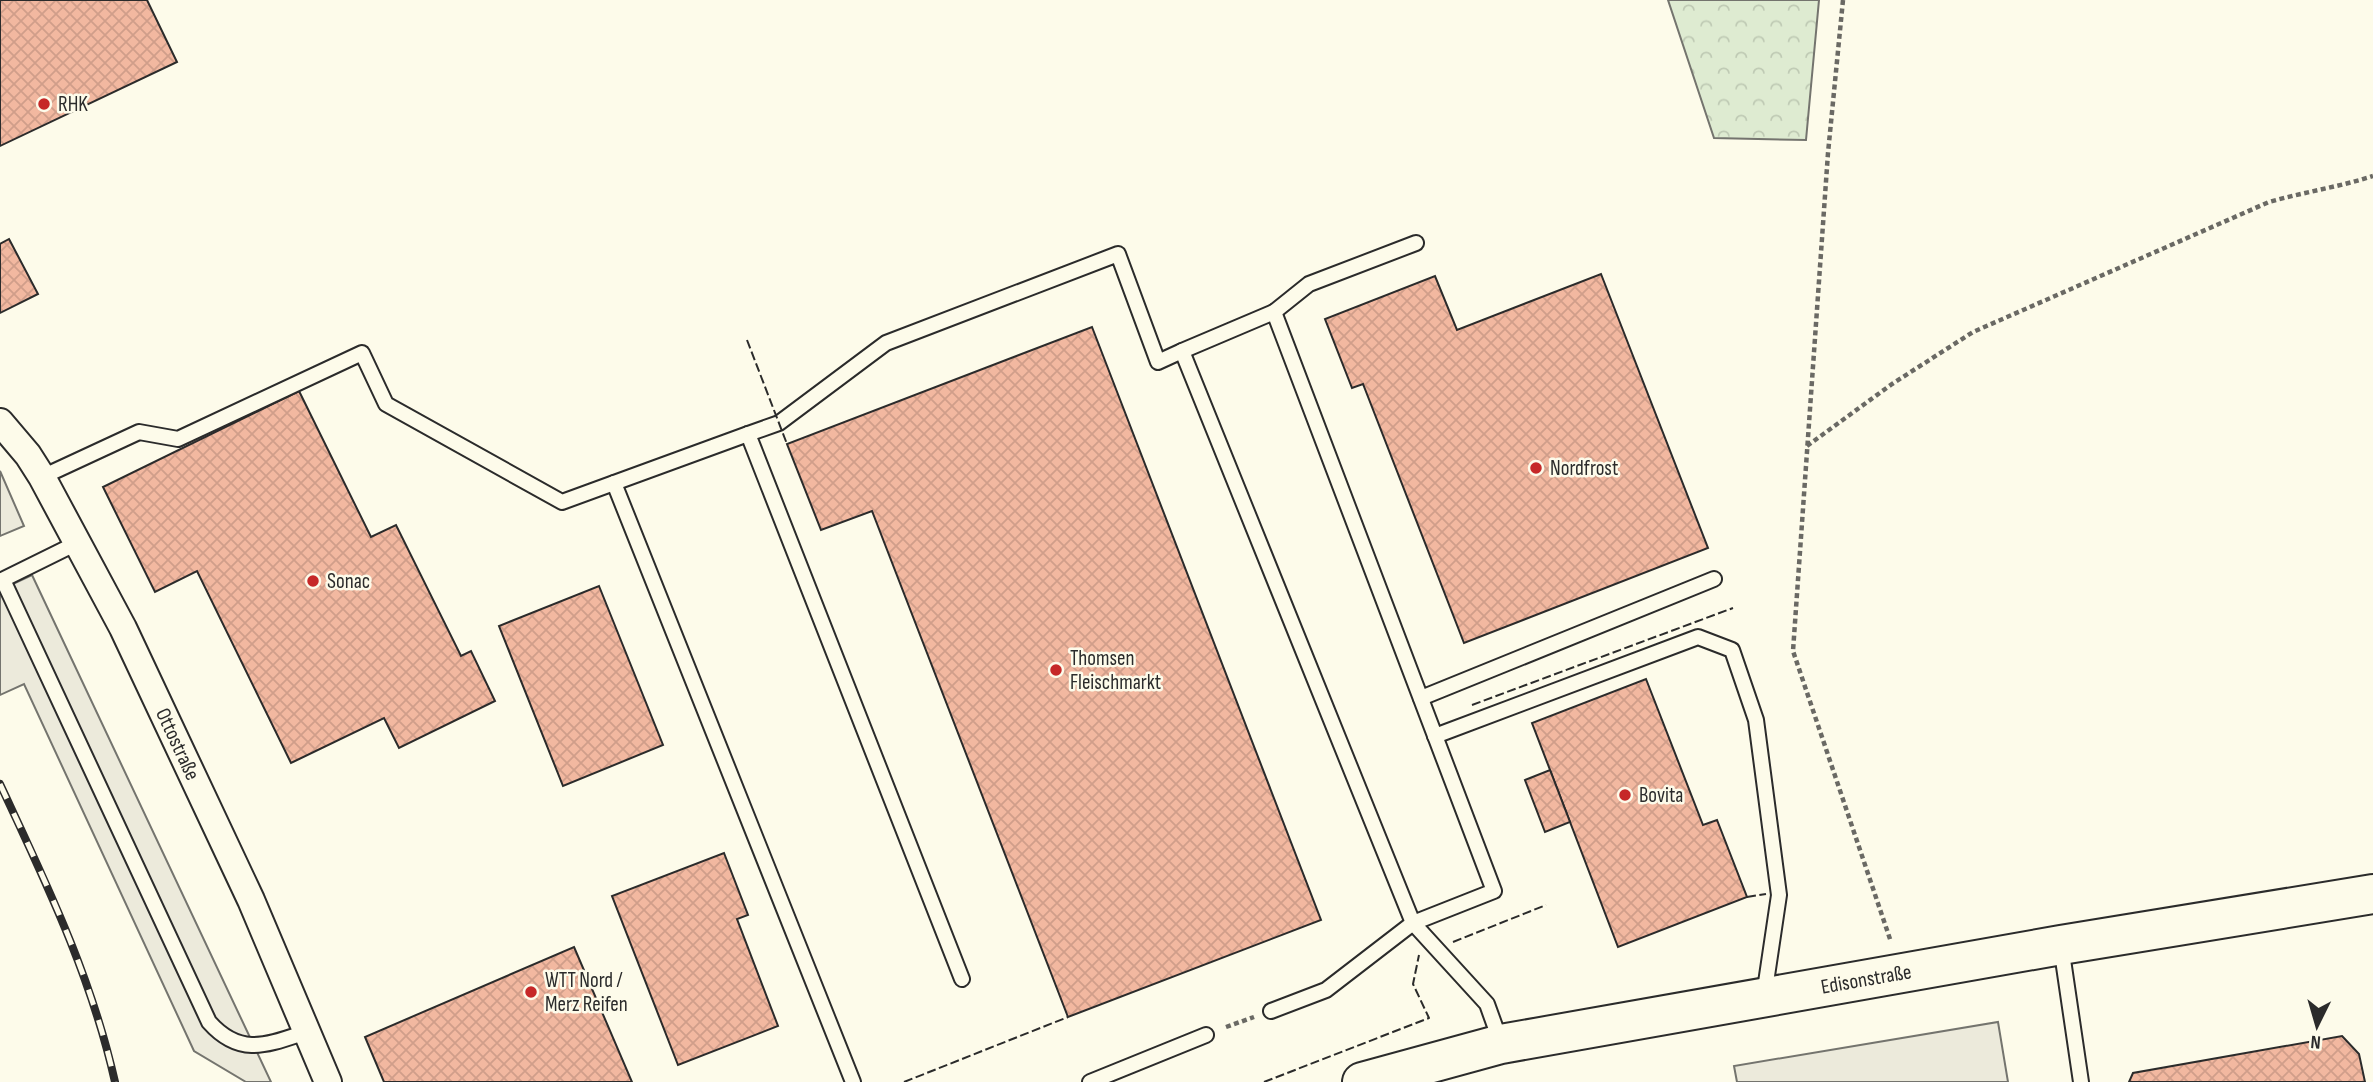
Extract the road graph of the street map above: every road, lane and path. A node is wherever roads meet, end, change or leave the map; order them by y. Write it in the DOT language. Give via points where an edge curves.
graph roads {
  1 [pos="1843,0"];
  2 [pos="2373,176"];
  3 [pos="1416,243"];
  4 [pos="1274,312"];
  5 [pos="1182,351"];
  6 [pos="0,422"];
  7 [pos="748,434"];
  8 [pos="1807,446"];
  9 [pos="42,477"];
  10 [pos="614,483"];
  11 [pos="77,543"];
  12 [pos="1714,579"];
  13 [pos="2,581"];
  14 [pos="1421,698"];
  15 [pos="1435,736"];
  16 [pos="2373,894"];
  17 [pos="1413,923"];
  18 [pos="2061,945"];
  19 [pos="1901,973"];
  20 [pos="962,979"];
  21 [pos="1763,997"];
  22 [pos="1271,1011"];
  23 [pos="306,1032"];
  24 [pos="1206,1035"];
  25 [pos="1502,1044"];
  26 [pos="328,1082"];
  27 [pos="853,1082"];
  28 [pos="1090,1082"];
  29 [pos="1362,1082"];
  30 [pos="2081,1082"];
  1 -- 8 [label="path"];
  2 -- 8 [label="path" via="2269,202 1973,332"];
  3 -- 4 [label="lane" via="1309,284"];
  4 -- 5 [label="lane"];
  4 -- 14 [label="lane"];
  5 -- 7 [label="lane" via="1158,362 1118,254 886,343 779,423"];
  5 -- 17 [label="lane"];
  6 -- 9 [label="street, Ottostraße"];
  7 -- 10 [label="lane"];
  7 -- 20 [label="lane"];
  8 -- 19 [label="path" via="1793,651"];
  9 -- 10 [label="lane" via="139,432 178,439 362,353 386,404 562,502"];
  9 -- 11 [label="street, Ottostraße"];
  10 -- 27 [label="lane"];
  11 -- 13 [label="lane"];
  11 -- 23 [label="street, Ottostraße" via="123,628 251,900"];
  12 -- 14 [label="lane"];
  13 -- 23 [label="lane" via="209,1022 222,1036 251,1046"];
  14 -- 15 [label="lane"];
  15 -- 17 [label="lane" via="1494,891"];
  15 -- 21 [label="lane" via="1698,636 1732,650 1756,720 1779,895"];
  16 -- 18 [label="street, Edisonstraße"];
  17 -- 22 [label="lane" via="1326,989"];
  17 -- 25 [label="lane" via="1487,1004"];
  18 -- 19 [label="street, Edisonstraße"];
  18 -- 30 [label="lane"];
  19 -- 21 [label="street, Edisonstraße"];
  21 -- 25 [label="street, Edisonstraße"];
  22 -- 24 [label="path"];
  23 -- 26 [label="street, Ottostraße"];
  24 -- 28 [label="lane"];
  25 -- 29 [label="street, Edisonstraße"];
}
